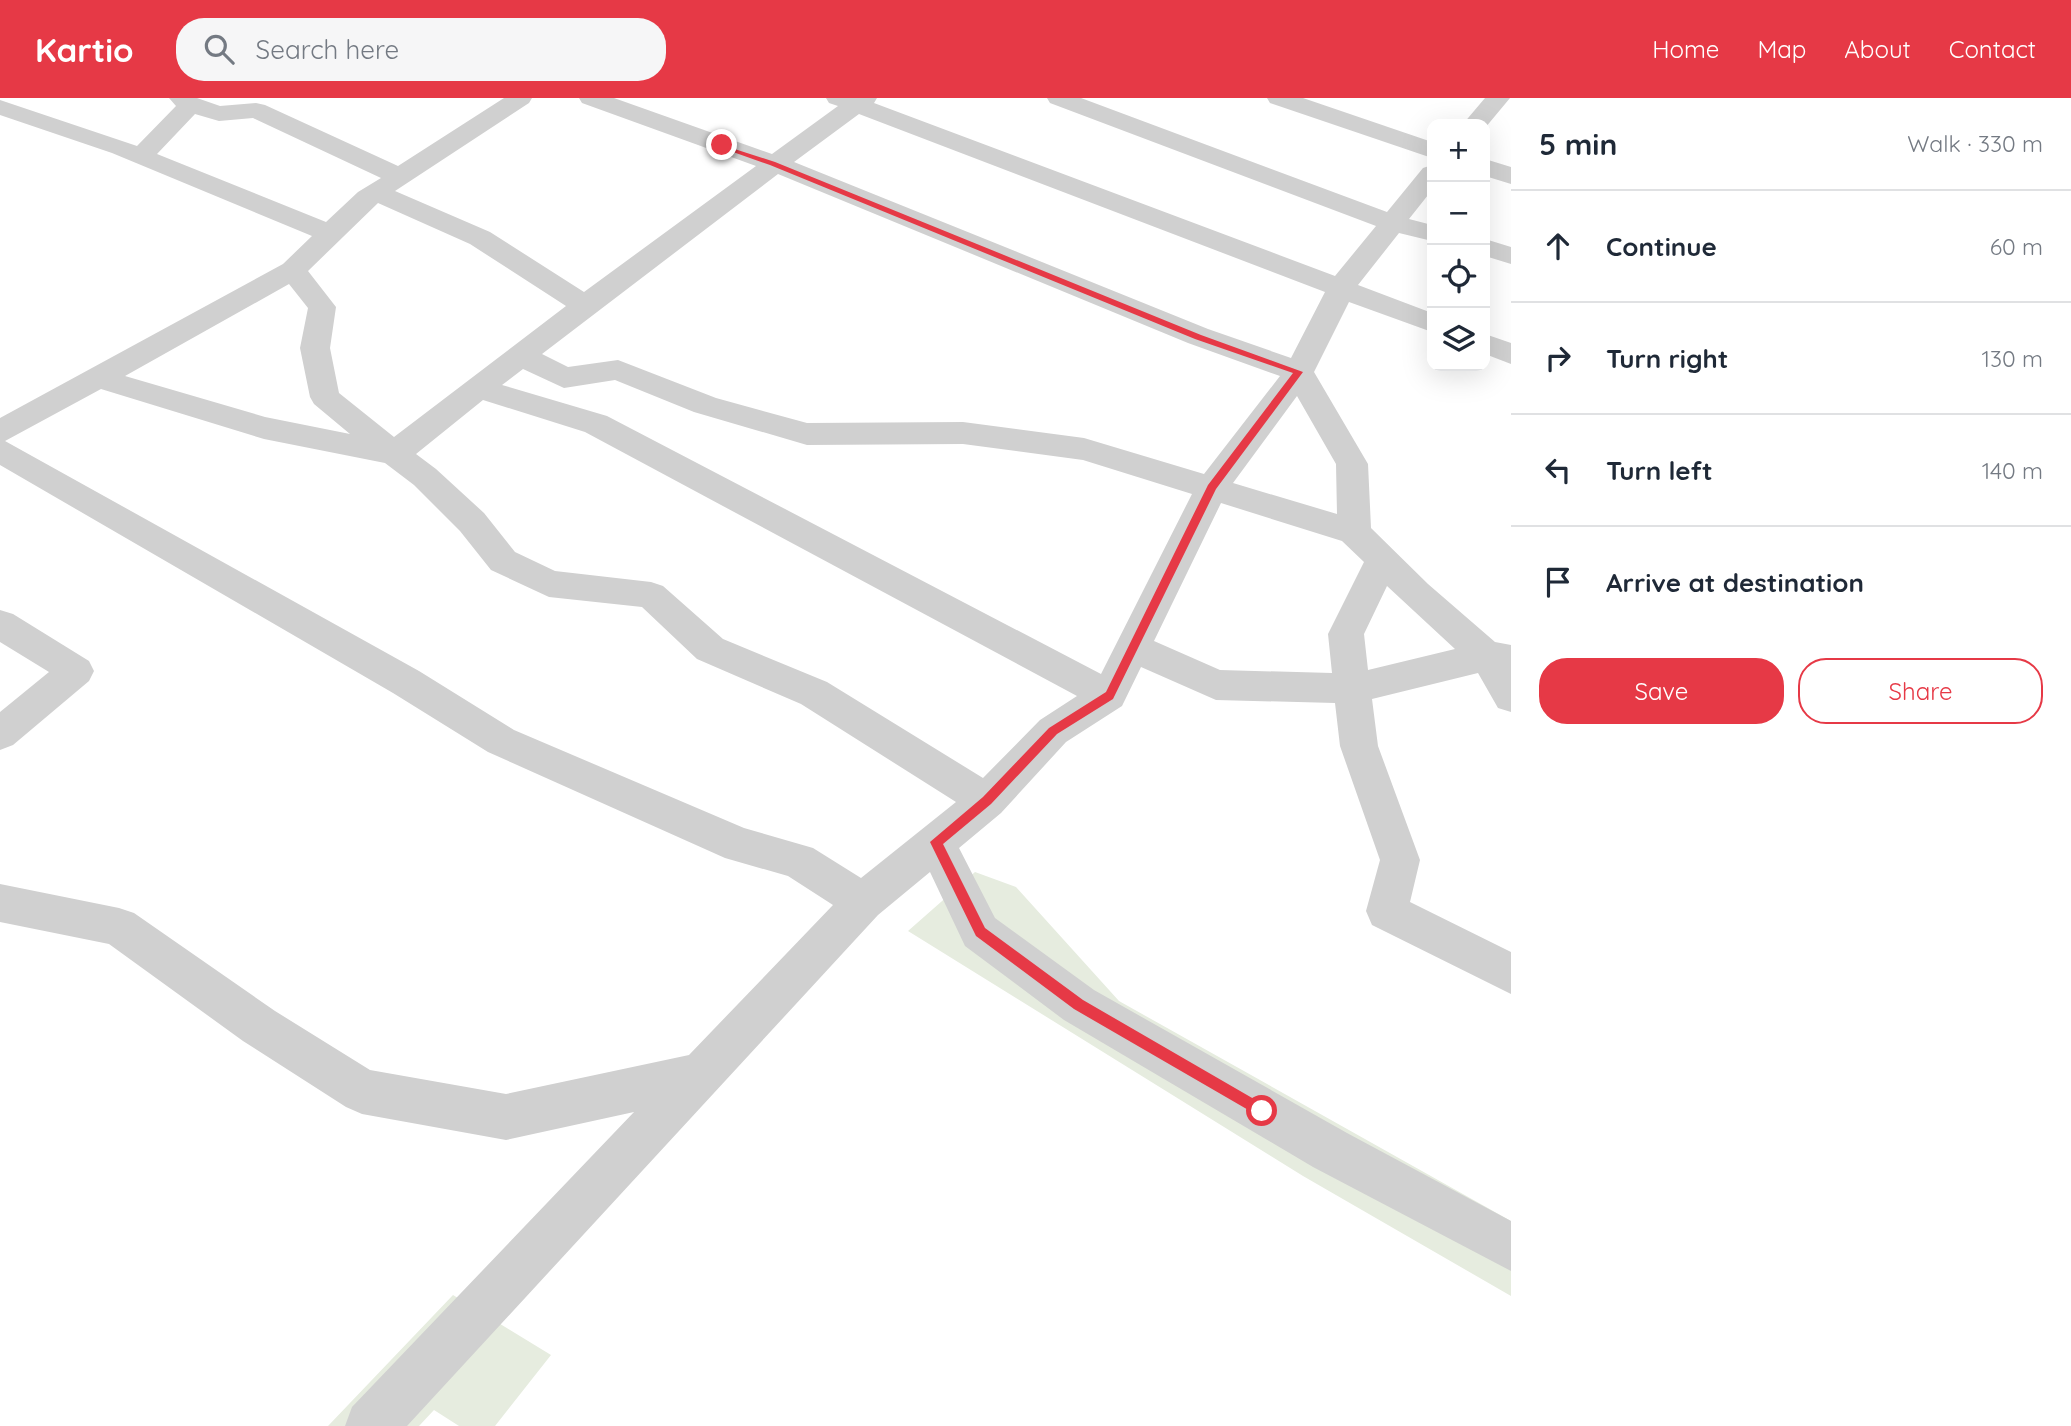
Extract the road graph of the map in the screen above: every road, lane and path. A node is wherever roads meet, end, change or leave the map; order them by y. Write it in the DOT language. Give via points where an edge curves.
graph roads {
  1 [pos="520,98"];
  2 [pos="592,98"];
  3 [pos="1059,98"];
  4 [pos="1279,98"];
  5 [pos="853,100"];
  6 [pos="1499,100"];
  7 [pos="186,101"];
  8 [pos="0,107"];
  9 [pos="1480,119"];
  10 [pos="1427,148"];
  11 [pos="141,156"];
  12 [pos="773,163"];
  13 [pos="1490,169"];
  14 [pos="1511,176"];
  15 [pos="400,177"];
  16 [pos="1427,179"];
  17 [pos="375,192"];
  18 [pos="1391,223"];
  19 [pos="1427,232"];
  20 [pos="331,234"];
  21 [pos="1490,249"];
  22 [pos="1511,256"];
  23 [pos="293,270"];
  24 [pos="1341,288"];
  25 [pos="585,306"];
  26 [pos="1427,321"];
  27 [pos="1490,346"];
  28 [pos="1511,354"];
  29 [pos="522,356"];
  30 [pos="1299,372"];
  31 [pos="98,378"];
  32 [pos="480,388"];
  33 [pos="0,432"];
  34 [pos="0,451"];
  35 [pos="394,454"];
  36 [pos="1212,487"];
  37 [pos="1354,532"];
  38 [pos="1382,560"];
  39 [pos="0,624"];
  40 [pos="1133,647"];
  41 [pos="1499,657"];
  42 [pos="1353,689"];
  43 [pos="1110,695"];
  44 [pos="1511,697"];
  45 [pos="0,734"];
  46 [pos="987,801"];
  47 [pos="936,842"];
  48 [pos="863,902"];
  49 [pos="0,903"];
  50 [pos="1511,974"];
  51 [pos="698,1076"];
  52 [pos="1511,1247"];
  53 [pos="371,1426"];
  1 -- 15 [label="street"];
  2 -- 12 [label="street"];
  3 -- 18 [label="street"];
  4 -- 10 [label="street"];
  5 -- 12 [label="street"];
  5 -- 24 [label="street"];
  6 -- 9 [label="street"];
  7 -- 11 [label="street"];
  7 -- 15 [label="street" via="219,114 256,110"];
  8 -- 11 [label="street"];
  11 -- 20 [label="street"];
  12 -- 25 [label="street"];
  12 -- 30 [label="street" via="1198,337"];
  13 -- 14 [label="street"];
  15 -- 17 [label="street"];
  16 -- 18 [label="street"];
  17 -- 20 [label="street"];
  17 -- 25 [label="street" via="480,238"];
  18 -- 19 [label="street"];
  18 -- 24 [label="street"];
  20 -- 23 [label="street"];
  21 -- 22 [label="street"];
  23 -- 31 [label="street"];
  23 -- 35 [label="street" via="322,307 315,348 325,397"];
  24 -- 26 [label="street"];
  24 -- 30 [label="street"];
  25 -- 29 [label="street"];
  27 -- 28 [label="street"];
  29 -- 32 [label="street"];
  29 -- 36 [label="street" via="564,378 618,370 705,405 807,434 963,433 1084,449"];
  30 -- 36 [label="street"];
  30 -- 37 [label="street" via="1352,464"];
  31 -- 33 [label="street"];
  31 -- 35 [label="street" via="264,428"];
  32 -- 35 [label="street"];
  32 -- 43 [label="street" via="596,424"];
  34 -- 48 [label="street" via="501,741 739,845 799,862"];
  35 -- 46 [label="street" via="463,513 503,561 549,584 651,594 710,649 814,693"];
  36 -- 37 [label="street"];
  36 -- 40 [label="street"];
  37 -- 38 [label="street"];
  38 -- 41 [label="street"];
  38 -- 42 [label="street" via="1346,634"];
  39 -- 45 [label="street" via="76,671"];
  40 -- 42 [label="street" via="1216,685"];
  40 -- 43 [label="street"];
  41 -- 42 [label="street"];
  41 -- 44 [label="street"];
  42 -- 50 [label="street" via="1359,746 1400,860 1387,911"];
  43 -- 46 [label="street" via="1053,731"];
  46 -- 47 [label="street"];
  47 -- 48 [label="street"];
  47 -- 52 [label="street" via="981,932 1079,1005 1330,1150"];
  48 -- 51 [label="street"];
  49 -- 51 [label="street" via="120,927 259,1026 362,1091 506,1117"];
  51 -- 53 [label="street"];
}
